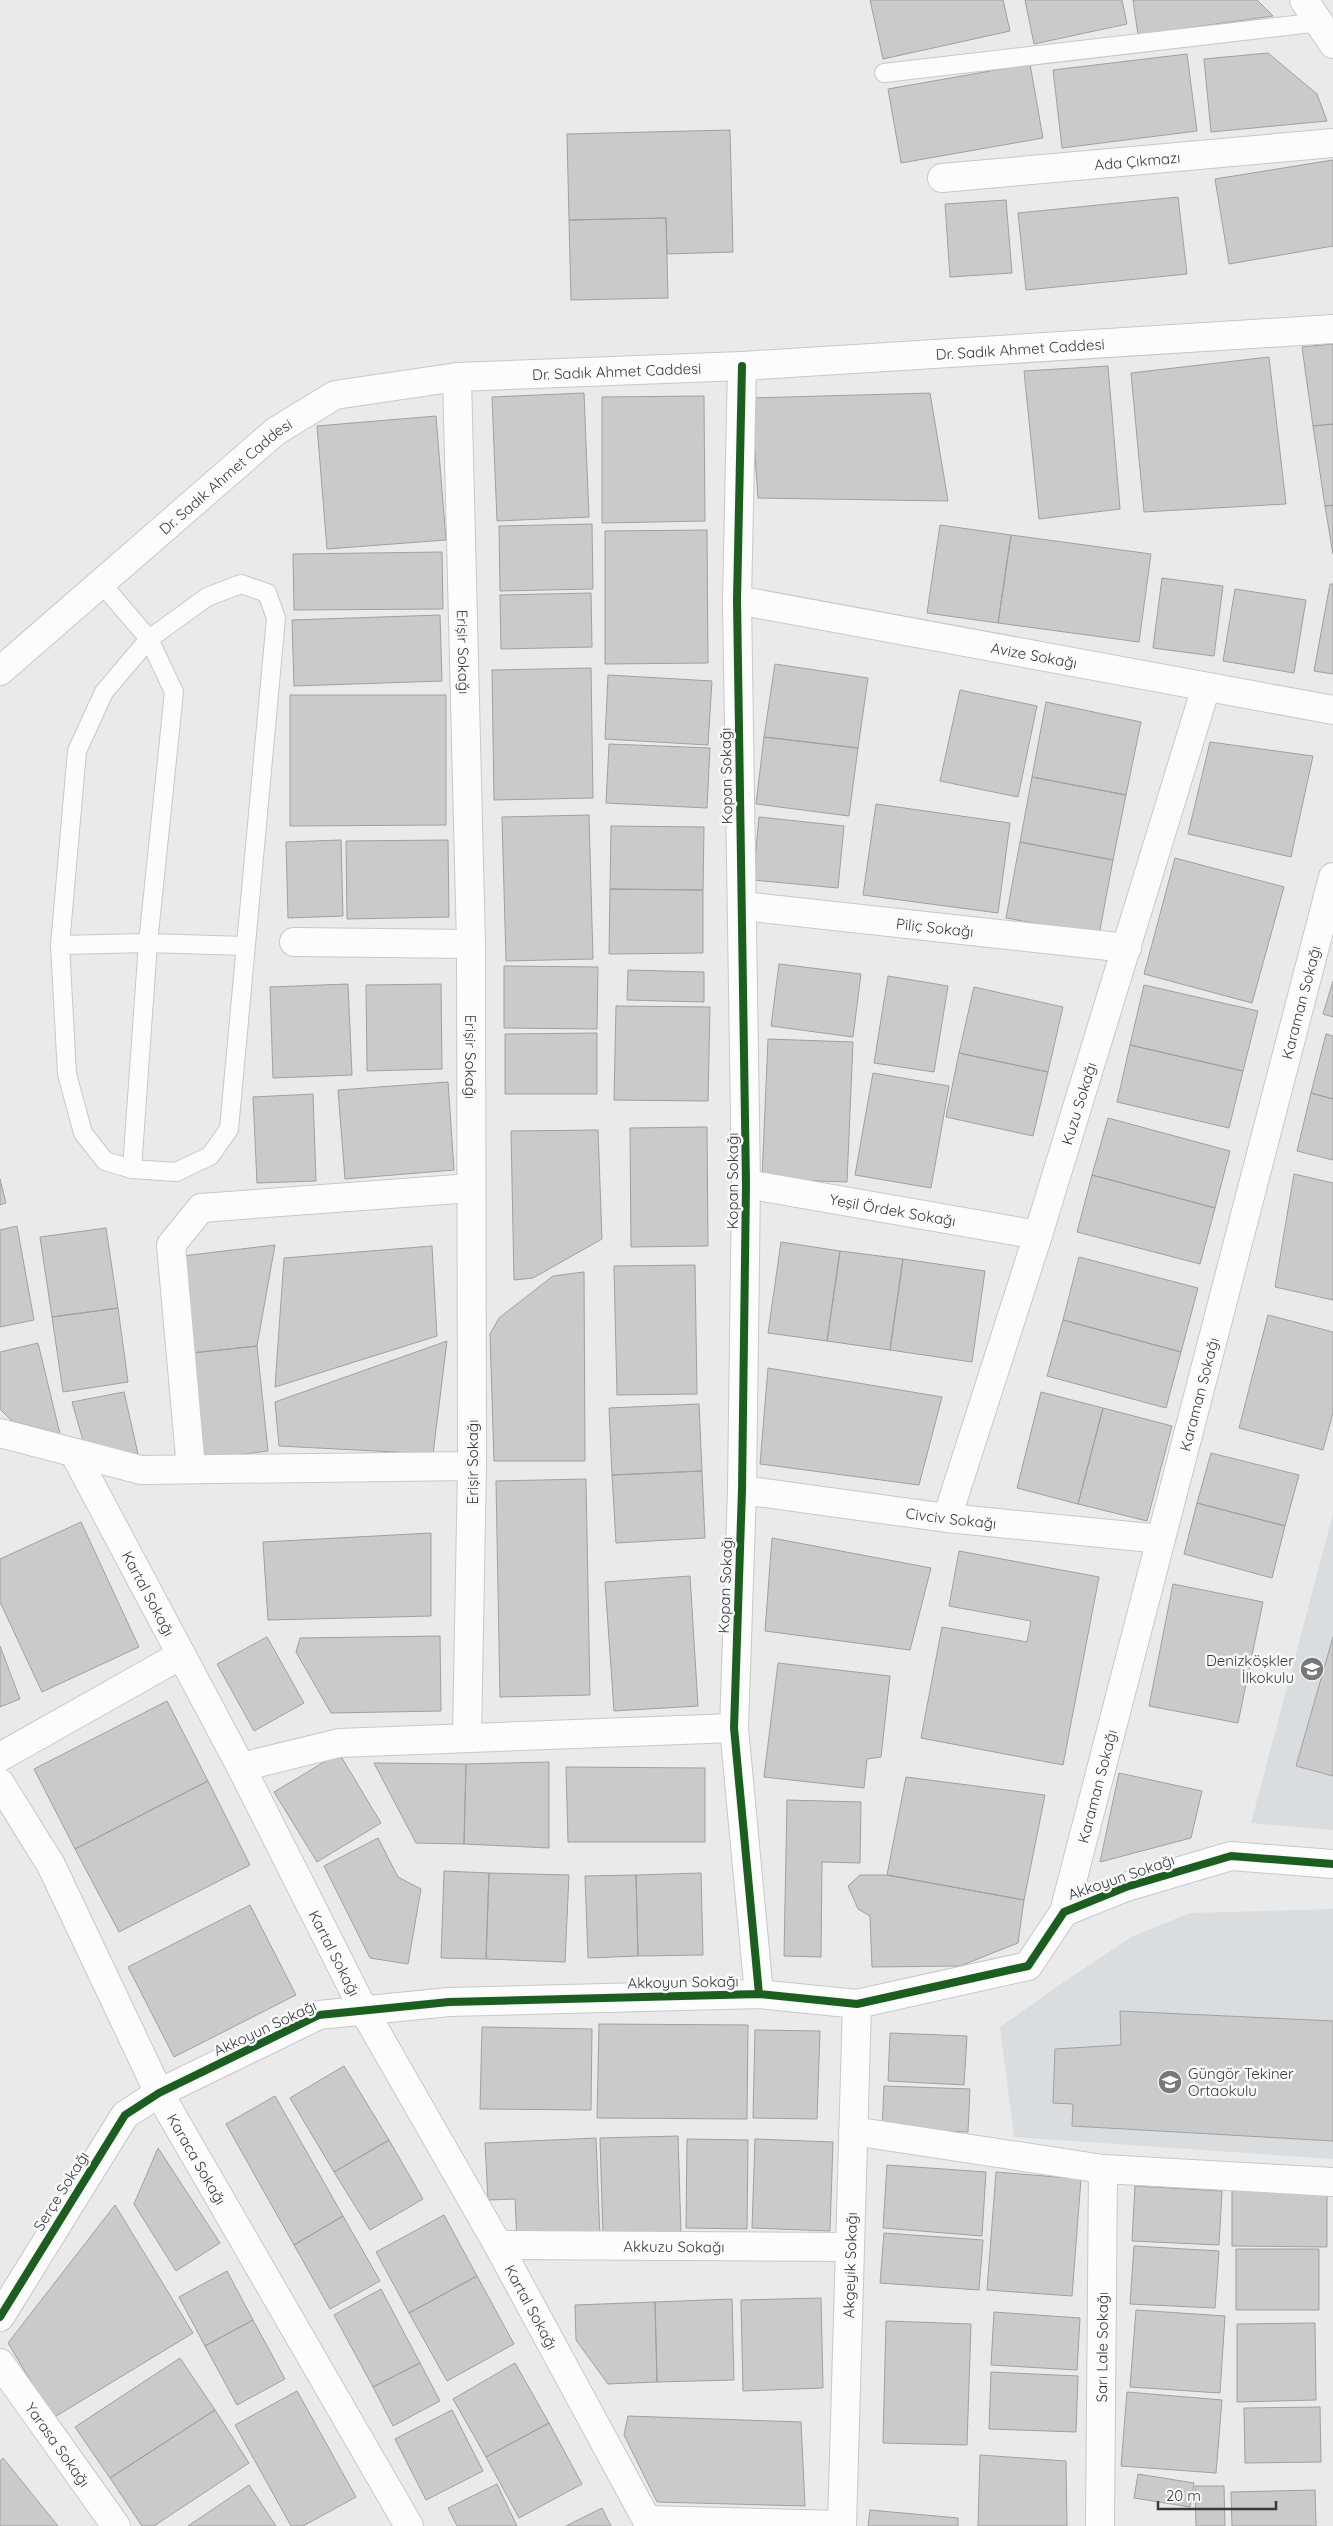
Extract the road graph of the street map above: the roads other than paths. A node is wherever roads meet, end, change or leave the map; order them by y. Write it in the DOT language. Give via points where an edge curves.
graph roads {
  1 [pos="1304,0"];
  2 [pos="1326,33"];
  3 [pos="884,73"];
  4 [pos="1333,143"];
  5 [pos="942,178"];
  6 [pos="1333,329"];
  7 [pos="742,366"];
  8 [pos="457,377"];
  9 [pos="101,583"];
  10 [pos="737,600"];
  11 [pos="149,639"];
  12 [pos="0,670"];
  13 [pos="1206,687"];
  14 [pos="1333,710"];
  15 [pos="1333,878"];
  16 [pos="742,906"];
  17 [pos="294,942"];
  18 [pos="148,943"];
  19 [pos="471,944"];
  20 [pos="60,945"];
  21 [pos="245,946"];
  22 [pos="1126,948"];
  23 [pos="132,1169"];
  24 [pos="746,1184"];
  25 [pos="472,1188"];
  26 [pos="1038,1235"];
  27 [pos="0,1435"];
  28 [pos="74,1453"];
  29 [pos="472,1466"];
  30 [pos="191,1469"];
  31 [pos="742,1490"];
  32 [pos="948,1518"];
  33 [pos="1161,1538"];
  34 [pos="181,1655"];
  35 [pos="734,1728"];
  36 [pos="466,1736"];
  37 [pos="0,1757"];
  38 [pos="241,1767"];
  39 [pos="0,1783"];
  40 [pos="1333,1864"];
  41 [pos="1064,1912"];
  42 [pos="759,1994"];
  43 [pos="857,2004"];
  44 [pos="363,2010"];
  45 [pos="159,2093"];
  46 [pos="852,2131"];
  47 [pos="1103,2169"];
  48 [pos="1333,2182"];
  49 [pos="498,2245"];
  50 [pos="850,2247"];
  51 [pos="0,2317"];
  52 [pos="0,2363"];
  53 [pos="649,2523"];
  54 [pos="842,2525"];
  55 [pos="116,2526"];
  56 [pos="409,2526"];
  57 [pos="1100,2526"];
  1 -- 2 [label="street"];
  2 -- 3 [label="lane"];
  4 -- 5 [label="street, Ada Çıkmazı"];
  6 -- 7 [label="street, Dr. Sadık Ahmet Caddesi"];
  7 -- 8 [label="street, Dr. Sadık Ahmet Caddesi"];
  7 -- 10 [label="street, Kopan Sokağı"];
  8 -- 9 [label="street, Dr. Sadık Ahmet Caddesi" via="335,395 276,431"];
  8 -- 19 [label="street, Erişir Sokağı"];
  9 -- 11 [label="lane"];
  9 -- 12 [label="street, Dr. Sadık Ahmet Caddesi"];
  10 -- 13 [label="street, Avize Sokağı"];
  10 -- 16 [label="street, Kopan Sokağı"];
  11 -- 18 [label="lane" via="174,692"];
  11 -- 20 [label="lane" via="104,692 77,751"];
  11 -- 21 [label="lane" via="207,597 242,584 267,593 276,618"];
  13 -- 14 [label="street, Avize Sokağı"];
  13 -- 22 [label="street, Kuzu Sokağı"];
  15 -- 33 [label="street, Karaman Sokağı"];
  16 -- 22 [label="street, Piliç Sokağı"];
  16 -- 24 [label="street, Kopan Sokağı"];
  17 -- 19 [label="street"];
  18 -- 20 [label="lane"];
  18 -- 21 [label="lane"];
  18 -- 23 [label="lane"];
  19 -- 25 [label="street, Erişir Sokağı"];
  20 -- 23 [label="lane" via="67,1074 84,1133 105,1161"];
  21 -- 23 [label="lane" via="229,1129 210,1156 176,1172"];
  22 -- 26 [label="street, Kuzu Sokağı"];
  24 -- 26 [label="street, Yeşil Ördek Sokağı"];
  24 -- 31 [label="street, Kopan Sokağı"];
  25 -- 29 [label="street, Erişir Sokağı"];
  25 -- 30 [label="street" via="201,1208 171,1245"];
  26 -- 32 [label="street, Kuzu Sokağı"];
  27 -- 28 [label="street"];
  28 -- 30 [label="street" via="141,1470"];
  28 -- 34 [label="street, Kartal Sokağı"];
  29 -- 30 [label="street"];
  29 -- 36 [label="street, Erişir Sokağı"];
  31 -- 32 [label="street, Civciv Sokağı"];
  31 -- 35 [label="street, Kopan Sokağı"];
  32 -- 33 [label="street, Civciv Sokağı"];
  33 -- 41 [label="street, Karaman Sokağı"];
  34 -- 37 [label="street"];
  34 -- 38 [label="street, Kartal Sokağı"];
  35 -- 36 [label="street"];
  35 -- 42 [label="street, Kopan Sokağı"];
  36 -- 38 [label="street" via="339,1743"];
  38 -- 44 [label="street, Kartal Sokağı"];
  39 -- 45 [label="street, Karaca Sokağı" via="51,1865"];
  40 -- 41 [label="street, Akkoyun Sokağı" via="1231,1856 1126,1887"];
  41 -- 43 [label="street, Akkoyun Sokağı" via="1028,1966"];
  42 -- 43 [label="street, Akkoyun Sokağı"];
  42 -- 44 [label="street, Akkoyun Sokağı" via="449,2002"];
  43 -- 46 [label="street, Akgeyik Sokağı"];
  44 -- 45 [label="street, Akkoyun Sokağı" via="319,2015"];
  44 -- 49 [label="street, Kartal Sokağı"];
  45 -- 51 [label="street, Serçe Sokağı" via="125,2115"];
  45 -- 56 [label="street, Karaca Sokağı"];
  46 -- 47 [label="street"];
  46 -- 50 [label="street, Akgeyik Sokağı"];
  47 -- 48 [label="street"];
  47 -- 57 [label="street, Sarı Lale Sokağı"];
  49 -- 50 [label="street, Akkuzu Sokağı"];
  49 -- 53 [label="street, Kartal Sokağı"];
  50 -- 54 [label="street, Akgeyik Sokağı"];
  52 -- 55 [label="street, Yarasa Sokağı"];
  53 -- 54 [label="street"];
}
